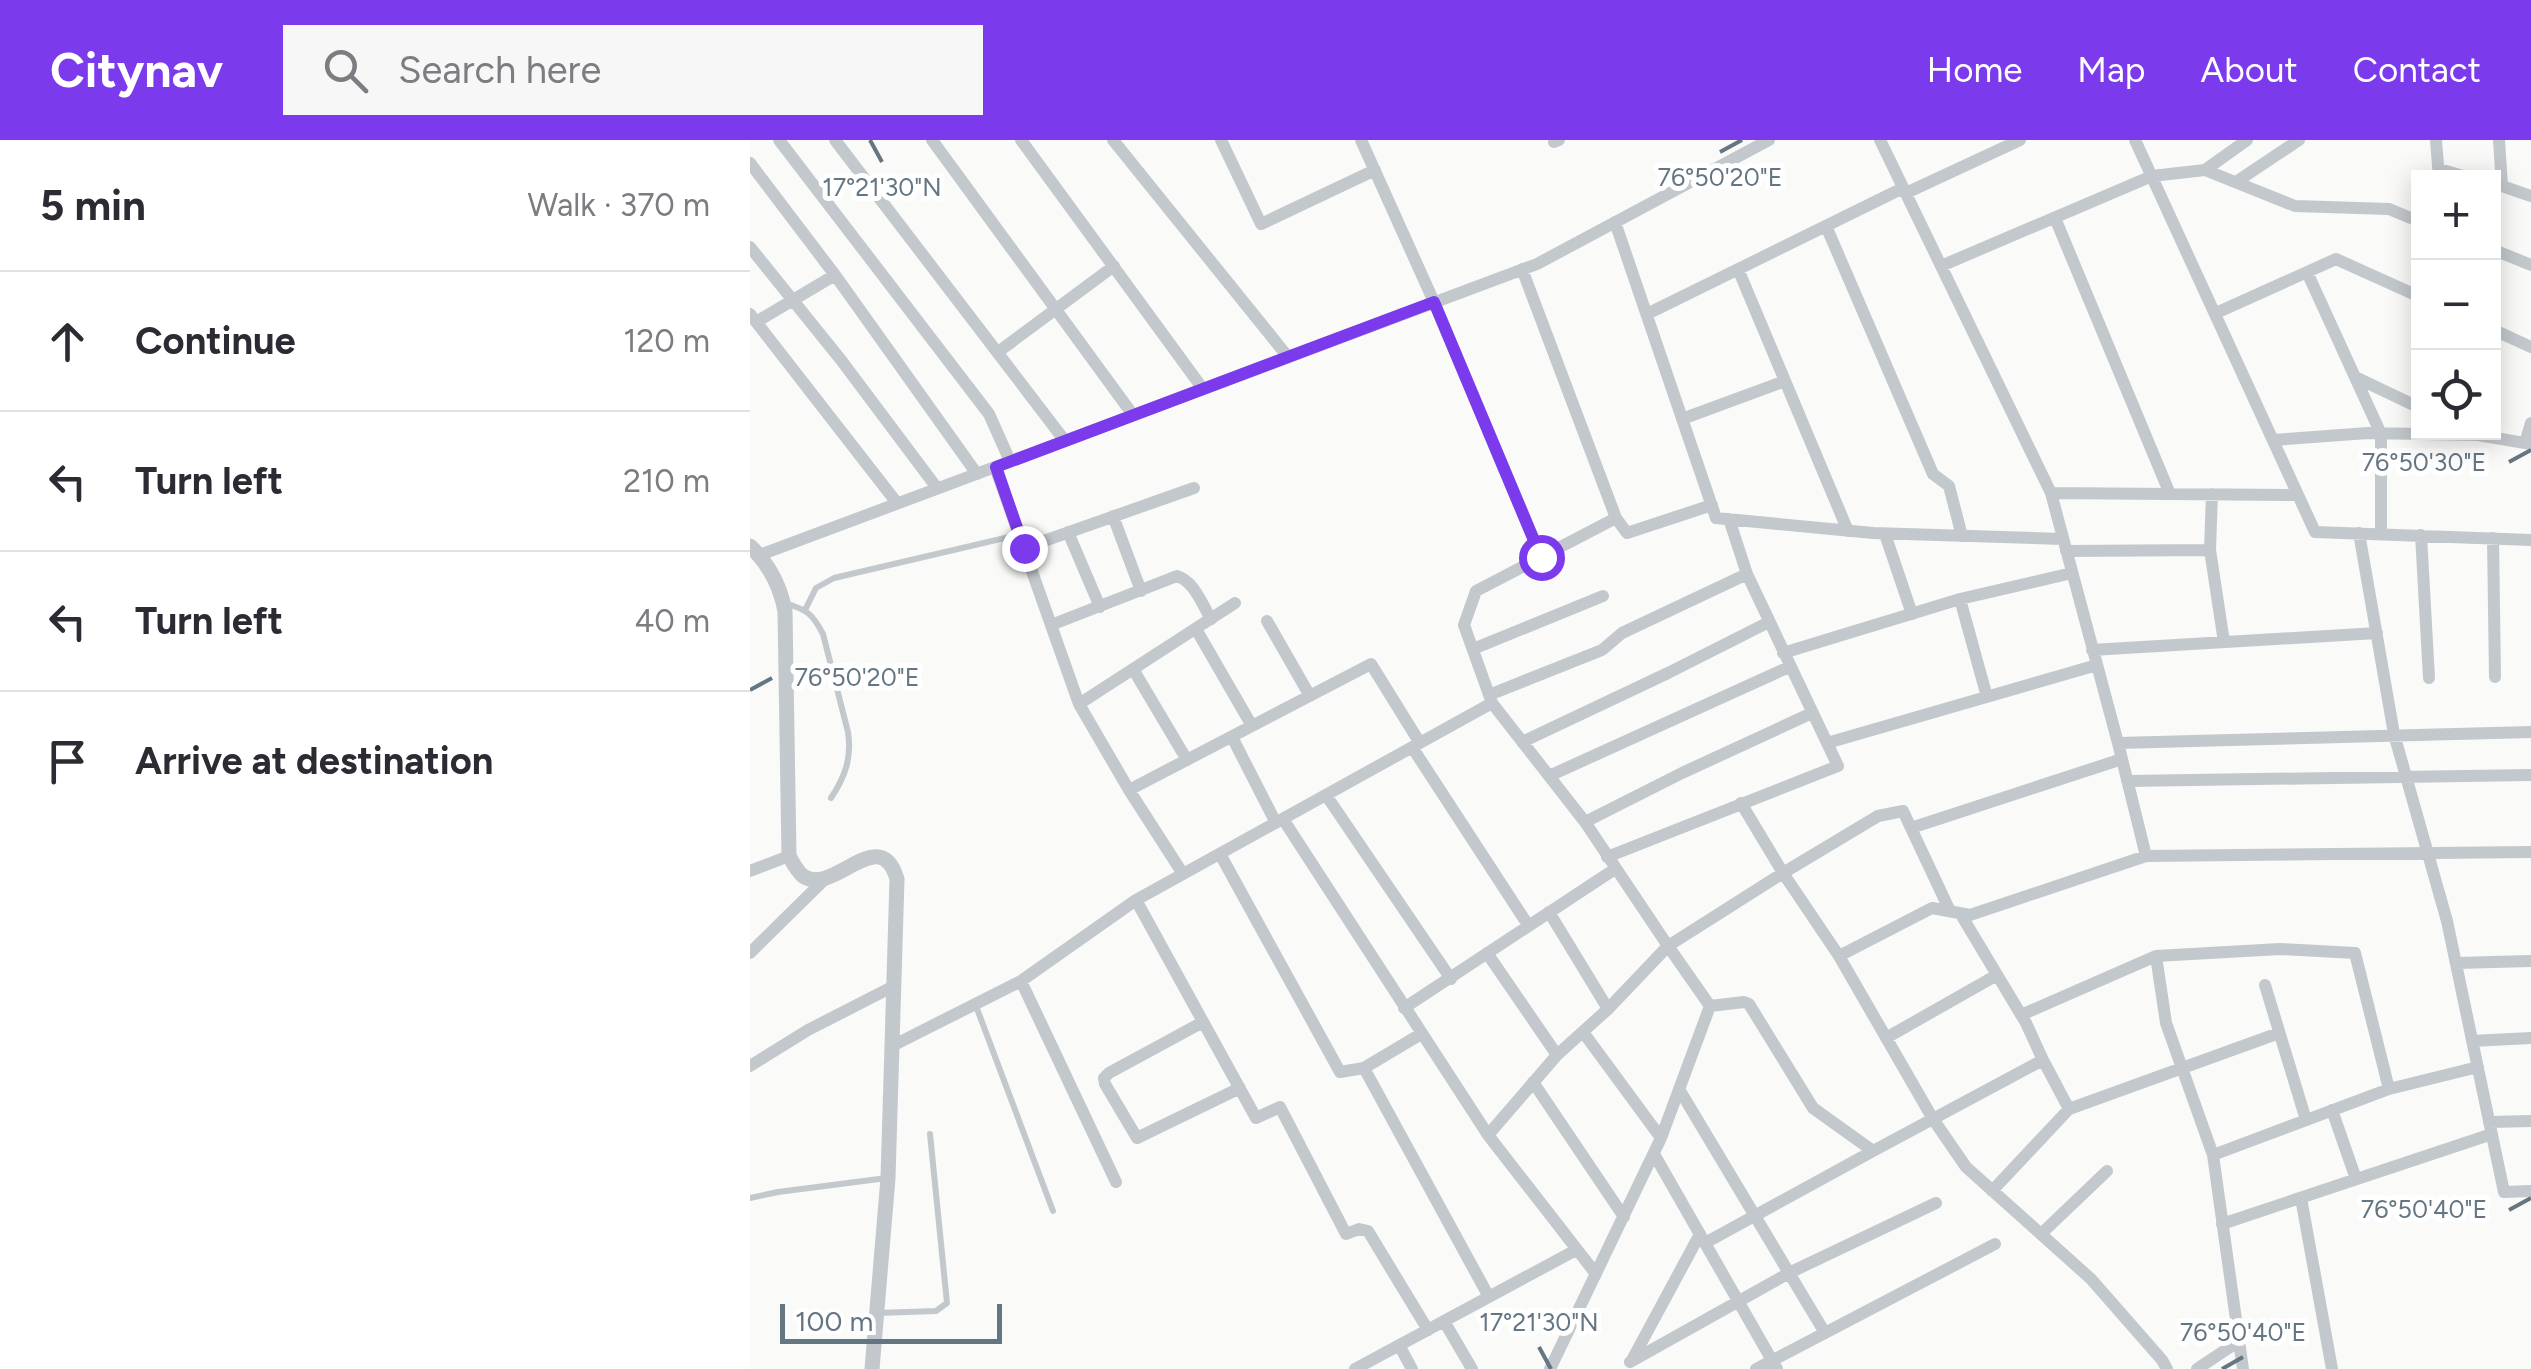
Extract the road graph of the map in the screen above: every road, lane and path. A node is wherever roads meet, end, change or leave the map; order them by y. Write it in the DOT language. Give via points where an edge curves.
graph roads {
  1 [pos="779,140"];
  2 [pos="835,140"];
  3 [pos="932,140"];
  4 [pos="1021,140"];
  5 [pos="1112,140"];
  6 [pos="1221,140"];
  7 [pos="1361,140"];
  8 [pos="1770,140"];
  9 [pos="1880,140"];
  10 [pos="2020,140"];
  11 [pos="2135,140"];
  12 [pos="2247,140"];
  13 [pos="2300,140"];
  14 [pos="2436,140"];
  15 [pos="2500,140"];
  16 [pos="750,163"];
  17 [pos="1375,170"];
  18 [pos="2205,170"];
  19 [pos="2439,170"];
  20 [pos="2499,170"];
  21 [pos="2152,176"];
  22 [pos="2236,182"];
  23 [pos="2501,186"];
  24 [pos="1904,190"];
  25 [pos="2531,196"];
  26 [pos="2055,218"];
  27 [pos="2411,218"];
  28 [pos="1615,222"];
  29 [pos="1826,226"];
  30 [pos="750,247"];
  31 [pos="2501,253"];
  32 [pos="2531,265"];
  33 [pos="1114,266"];
  34 [pos="1942,266"];
  35 [pos="1738,269"];
  36 [pos="1522,270"];
  37 [pos="2307,272"];
  38 [pos="835,275"];
  39 [pos="2411,293"];
  40 [pos="792,301"];
  41 [pos="1434,302"];
  42 [pos="1054,309"];
  43 [pos="2216,313"];
  44 [pos="1646,314"];
  45 [pos="753,318"];
  46 [pos="2501,333"];
  47 [pos="2531,348"];
  48 [pos="998,352"];
  49 [pos="1288,357"];
  50 [pos="2355,376"];
  51 [pos="1785,381"];
  52 [pos="1203,389"];
  53 [pos="2411,404"];
  54 [pos="1133,415"];
  55 [pos="1682,419"];
  56 [pos="2531,423"];
  57 [pos="2381,434"];
  58 [pos="2411,434"];
  59 [pos="2501,438"];
  60 [pos="2273,440"];
  61 [pos="1064,441"];
  62 [pos="2528,443"];
  63 [pos="1010,461"];
  64 [pos="996,467"];
  65 [pos="976,474"];
  66 [pos="937,488"];
  67 [pos="1194,488"];
  68 [pos="2052,493"];
  69 [pos="2170,494"];
  70 [pos="2212,494"];
  71 [pos="2298,494"];
  72 [pos="898,503"];
  73 [pos="1712,505"];
  74 [pos="1112,516"];
  75 [pos="1616,518"];
  76 [pos="1729,519"];
  77 [pos="1848,531"];
  78 [pos="1068,532"];
  79 [pos="2359,533"];
  80 [pos="2381,533"];
  81 [pos="1885,534"];
  82 [pos="2421,535"];
  83 [pos="1962,536"];
  84 [pos="2493,538"];
  85 [pos="2531,540"];
  86 [pos="1022,541"];
  87 [pos="2065,545"];
  88 [pos="755,550"];
  89 [pos="2210,550"];
  90 [pos="1541,557"];
  91 [pos="2072,573"];
  92 [pos="1747,574"];
  93 [pos="1141,591"];
  94 [pos="1603,596"];
  95 [pos="1960,599"];
  96 [pos="784,603"];
  97 [pos="1236,603"];
  98 [pos="1100,607"];
  99 [pos="805,610"];
  100 [pos="1912,614"];
  101 [pos="1211,619"];
  102 [pos="1267,621"];
  103 [pos="1769,622"];
  104 [pos="1052,626"];
  105 [pos="1196,629"];
  106 [pos="2377,633"];
  107 [pos="2224,642"];
  108 [pos="1473,649"];
  109 [pos="2092,650"];
  110 [pos="1786,660"];
  111 [pos="2097,665"];
  112 [pos="1133,670"];
  113 [pos="2495,677"];
  114 [pos="2428,678"];
  115 [pos="1310,696"];
  116 [pos="1987,697"];
  117 [pos="1491,699"];
  118 [pos="1079,704"];
  119 [pos="1812,713"];
  120 [pos="1252,726"];
  121 [pos="2531,732"];
  122 [pos="2394,734"];
  123 [pos="1232,736"];
  124 [pos="1522,742"];
  125 [pos="2118,742"];
  126 [pos="1827,743"];
  127 [pos="1416,746"];
  128 [pos="2122,758"];
  129 [pos="1187,760"];
  130 [pos="2531,774"];
  131 [pos="1549,776"];
  132 [pos="2407,777"];
  133 [pos="2126,781"];
  134 [pos="1129,790"];
  135 [pos="1326,795"];
  136 [pos="831,798"];
  137 [pos="1740,803"];
  138 [pos="1279,821"];
  139 [pos="1585,822"];
  140 [pos="1911,828"];
  141 [pos="2531,852"];
  142 [pos="1220,854"];
  143 [pos="2428,854"];
  144 [pos="790,856"];
  145 [pos="2146,856"];
  146 [pos="1611,863"];
  147 [pos="750,872"];
  148 [pos="1783,873"];
  149 [pos="1183,874"];
  150 [pos="824,880"];
  151 [pos="1136,900"];
  152 [pos="1548,912"];
  153 [pos="1955,912"];
  154 [pos="1528,925"];
  155 [pos="1668,946"];
  156 [pos="750,953"];
  157 [pos="1487,953"];
  158 [pos="1839,956"];
  159 [pos="2156,956"];
  160 [pos="2531,960"];
  161 [pos="2456,964"];
  162 [pos="1997,976"];
  163 [pos="1451,979"];
  164 [pos="1021,981"];
  165 [pos="2265,985"];
  166 [pos="894,986"];
  167 [pos="976,1004"];
  168 [pos="1710,1006"];
  169 [pos="1404,1008"];
  170 [pos="1608,1009"];
  171 [pos="2021,1015"];
  172 [pos="1203,1022"];
  173 [pos="1583,1032"];
  174 [pos="2279,1032"];
  175 [pos="1421,1034"];
  176 [pos="1886,1038"];
  177 [pos="2531,1038"];
  178 [pos="2472,1042"];
  179 [pos="892,1046"];
  180 [pos="1557,1055"];
  181 [pos="2043,1060"];
  182 [pos="750,1066"];
  183 [pos="2478,1066"];
  184 [pos="1364,1068"];
  185 [pos="2182,1069"];
  186 [pos="1533,1082"];
  187 [pos="1240,1088"];
  188 [pos="1679,1089"];
  189 [pos="2389,1089"];
  190 [pos="2069,1109"];
  191 [pos="2332,1110"];
  192 [pos="1934,1119"];
  193 [pos="2306,1120"];
  194 [pos="2531,1121"];
  195 [pos="2490,1128"];
  196 [pos="930,1134"];
  197 [pos="1488,1136"];
  198 [pos="1661,1138"];
  199 [pos="1873,1151"];
  200 [pos="1654,1154"];
  201 [pos="2213,1155"];
  202 [pos="2108,1170"];
  203 [pos="888,1178"];
  204 [pos="2356,1179"];
  205 [pos="1116,1182"];
  206 [pos="1992,1191"];
  207 [pos="2531,1191"];
  208 [pos="750,1198"];
  209 [pos="2301,1198"];
  210 [pos="1936,1203"];
  211 [pos="1053,1211"];
  212 [pos="1755,1214"];
  213 [pos="1624,1217"];
  214 [pos="2222,1224"];
  215 [pos="2041,1234"];
  216 [pos="1702,1238"];
  217 [pos="1994,1244"];
  218 [pos="1576,1250"];
  219 [pos="1789,1272"];
  220 [pos="1596,1274"];
  221 [pos="1490,1296"];
  222 [pos="1738,1301"];
  223 [pos="876,1313"];
  224 [pos="1444,1321"];
  225 [pos="1428,1330"];
  226 [pos="1826,1333"];
  227 [pos="2238,1342"];
  228 [pos="1398,1345"];
  229 [pos="1628,1365"];
  230 [pos="1775,1365"];
  231 [pos="872,1369"];
  232 [pos="1355,1369"];
  233 [pos="1412,1369"];
  234 [pos="1472,1369"];
  235 [pos="1550,1369"];
  236 [pos="1756,1369"];
  237 [pos="2167,1369"];
  238 [pos="2197,1369"];
  239 [pos="2243,1369"];
  240 [pos="2332,1369"];
  1 -- 63 [label="street" via="989,414"];
  2 -- 48 [label="street"];
  3 -- 42 [label="street"];
  4 -- 33 [label="street"];
  5 -- 49 [label="street"];
  6 -- 17 [label="street" via="1260,224"];
  7 -- 17 [label="street"];
  8 -- 28 [label="street"];
  9 -- 24 [label="street"];
  10 -- 24 [label="street"];
  11 -- 21 [label="street"];
  12 -- 18 [label="street"];
  13 -- 22 [label="street"];
  14 -- 19 [label="street"];
  15 -- 20 [label="street"];
  16 -- 38 [label="street"];
  17 -- 41 [label="street"];
  18 -- 21 [label="street"];
  18 -- 22 [label="street"];
  21 -- 26 [label="street"];
  21 -- 43 [label="street"];
  22 -- 27 [label="street" via="2295,206 2388,209"];
  23 -- 25 [label="street"];
  24 -- 29 [label="street"];
  24 -- 34 [label="street"];
  26 -- 34 [label="street"];
  26 -- 69 [label="street"];
  28 -- 36 [label="street"];
  28 -- 44 [label="street"];
  29 -- 35 [label="street"];
  29 -- 83 [label="street" via="1933,474 1948,486"];
  30 -- 40 [label="street"];
  31 -- 32 [label="street"];
  33 -- 42 [label="street"];
  33 -- 52 [label="street"];
  34 -- 68 [label="street"];
  35 -- 44 [label="street"];
  35 -- 51 [label="street"];
  36 -- 41 [label="street"];
  36 -- 75 [label="street"];
  37 -- 39 [label="street" via="2336,259"];
  37 -- 43 [label="street"];
  37 -- 50 [label="street"];
  38 -- 40 [label="street"];
  38 -- 65 [label="street"];
  40 -- 45 [label="street"];
  40 -- 66 [label="street"];
  41 -- 49 [label="street"];
  41 -- 90 [label="street"];
  42 -- 48 [label="street"];
  42 -- 54 [label="street"];
  43 -- 60 [label="street"];
  44 -- 55 [label="street"];
  45 -- 72 [label="street"];
  46 -- 47 [label="street"];
  48 -- 61 [label="street"];
  49 -- 52 [label="street"];
  50 -- 53 [label="street"];
  50 -- 57 [label="street"];
  51 -- 55 [label="street"];
  51 -- 77 [label="street"];
  52 -- 54 [label="street"];
  54 -- 61 [label="street"];
  55 -- 73 [label="street"];
  56 -- 62 [label="street"];
  57 -- 58 [label="street"];
  57 -- 60 [label="street"];
  57 -- 80 [label="street"];
  59 -- 62 [label="street"];
  60 -- 71 [label="street"];
  61 -- 63 [label="street"];
  63 -- 64 [label="street"];
  64 -- 65 [label="street"];
  64 -- 86 [label="street"];
  65 -- 66 [label="street"];
  66 -- 72 [label="street"];
  67 -- 74 [label="street"];
  68 -- 69 [label="street"];
  68 -- 87 [label="street"];
  69 -- 70 [label="street"];
  70 -- 71 [label="street"];
  70 -- 89 [label="street"];
  71 -- 79 [label="street" via="2315,532"];
  72 -- 88 [label="street"];
  73 -- 75 [label="street" via="1627,533"];
  73 -- 76 [label="street" via="1716,518"];
  74 -- 78 [label="street"];
  74 -- 93 [label="street"];
  75 -- 90 [label="street"];
  76 -- 77 [label="street"];
  76 -- 92 [label="street"];
  77 -- 81 [label="street"];
  78 -- 86 [label="street"];
  78 -- 98 [label="street"];
  79 -- 80 [label="street"];
  79 -- 106 [label="street"];
  80 -- 82 [label="street"];
  81 -- 83 [label="street"];
  81 -- 100 [label="street"];
  82 -- 84 [label="street"];
  82 -- 114 [label="street"];
  83 -- 87 [label="street"];
  84 -- 85 [label="street"];
  84 -- 113 [label="street"];
  86 -- 99 [label="lane" via="834,578 816,588"];
  86 -- 104 [label="street"];
  87 -- 89 [label="street"];
  87 -- 91 [label="street"];
  88 -- 96 [label="street"];
  89 -- 107 [label="street"];
  90 -- 108 [label="street" via="1476,591 1464,625"];
  91 -- 95 [label="street"];
  91 -- 109 [label="street"];
  92 -- 103 [label="street"];
  92 -- 117 [label="street"];
  93 -- 98 [label="street"];
  93 -- 101 [label="street" via="1184,578"];
  94 -- 108 [label="street"];
  95 -- 100 [label="street"];
  95 -- 116 [label="street"];
  96 -- 99 [label="lane"];
  96 -- 144 [label="street"];
  97 -- 101 [label="street"];
  98 -- 104 [label="street"];
  99 -- 136 [label="lane" via="823,634 850,745 848,768"];
  100 -- 110 [label="street"];
  101 -- 105 [label="street"];
  102 -- 115 [label="street"];
  103 -- 110 [label="street"];
  103 -- 124 [label="street"];
  104 -- 118 [label="street"];
  105 -- 112 [label="street"];
  105 -- 120 [label="street"];
  106 -- 107 [label="street"];
  106 -- 122 [label="street"];
  107 -- 109 [label="street"];
  108 -- 117 [label="street"];
  109 -- 111 [label="street"];
  110 -- 119 [label="street"];
  110 -- 131 [label="street"];
  111 -- 116 [label="street"];
  111 -- 125 [label="street"];
  112 -- 118 [label="street"];
  112 -- 129 [label="street"];
  115 -- 120 [label="street"];
  115 -- 127 [label="street" via="1371,664"];
  116 -- 126 [label="street"];
  117 -- 124 [label="street"];
  117 -- 127 [label="street"];
  118 -- 134 [label="street"];
  119 -- 126 [label="street"];
  119 -- 139 [label="street"];
  120 -- 123 [label="street"];
  121 -- 122 [label="street"];
  122 -- 125 [label="street"];
  122 -- 132 [label="street"];
  123 -- 129 [label="street"];
  123 -- 138 [label="street"];
  124 -- 131 [label="street"];
  125 -- 128 [label="street"];
  126 -- 137 [label="street" via="1838,766"];
  127 -- 135 [label="street"];
  127 -- 154 [label="street"];
  128 -- 133 [label="street"];
  128 -- 140 [label="street"];
  129 -- 134 [label="street"];
  130 -- 132 [label="street"];
  131 -- 139 [label="street"];
  132 -- 133 [label="street"];
  132 -- 143 [label="street"];
  133 -- 145 [label="street"];
  134 -- 149 [label="street"];
  135 -- 138 [label="street"];
  135 -- 163 [label="street"];
  137 -- 146 [label="street"];
  137 -- 148 [label="street"];
  138 -- 142 [label="street"];
  138 -- 169 [label="street"];
  139 -- 146 [label="street"];
  140 -- 148 [label="street" via="1903,811 1878,816"];
  140 -- 153 [label="street"];
  141 -- 143 [label="street"];
  142 -- 149 [label="street"];
  142 -- 184 [label="street" via="1340,1072"];
  143 -- 145 [label="street"];
  143 -- 161 [label="street"];
  144 -- 147 [label="street"];
  144 -- 150 [label="street" via="804,876"];
  145 -- 153 [label="street" via="1970,915"];
  146 -- 152 [label="street"];
  146 -- 155 [label="street"];
  148 -- 155 [label="street"];
  148 -- 158 [label="street"];
  149 -- 151 [label="street"];
  150 -- 156 [label="street"];
  150 -- 166 [label="street" via="866,857 884,859 894,869"];
  151 -- 164 [label="street"];
  151 -- 172 [label="street"];
  152 -- 154 [label="street"];
  152 -- 170 [label="street"];
  153 -- 158 [label="street" via="1932,908"];
  153 -- 162 [label="street"];
  154 -- 157 [label="street"];
  155 -- 168 [label="street"];
  155 -- 170 [label="street"];
  157 -- 163 [label="street"];
  157 -- 180 [label="street"];
  158 -- 176 [label="street"];
  159 -- 171 [label="street"];
  159 -- 185 [label="street" via="2166,1023"];
  159 -- 189 [label="street" via="2280,949 2355,953"];
  160 -- 161 [label="street"];
  161 -- 178 [label="street"];
  162 -- 171 [label="street"];
  162 -- 176 [label="street"];
  163 -- 169 [label="street"];
  164 -- 167 [label="street"];
  164 -- 205 [label="street"];
  165 -- 174 [label="street"];
  166 -- 179 [label="street"];
  166 -- 182 [label="street"];
  167 -- 179 [label="street"];
  167 -- 211 [label="lane"];
  168 -- 188 [label="street"];
  168 -- 199 [label="street" via="1748,1004 1813,1108"];
  169 -- 175 [label="street"];
  170 -- 173 [label="street"];
  171 -- 181 [label="street"];
  172 -- 187 [label="street"];
  172 -- 187 [label="street" via="1109,1073 1105,1084 1136,1138"];
  173 -- 180 [label="street"];
  173 -- 198 [label="street"];
  174 -- 185 [label="street"];
  174 -- 193 [label="street"];
  175 -- 184 [label="street"];
  175 -- 197 [label="street"];
  176 -- 192 [label="street"];
  177 -- 178 [label="street"];
  178 -- 183 [label="street"];
  179 -- 203 [label="street"];
  180 -- 186 [label="street"];
  181 -- 190 [label="street"];
  181 -- 192 [label="street"];
  183 -- 189 [label="street"];
  183 -- 195 [label="street"];
  184 -- 221 [label="street"];
  185 -- 190 [label="street"];
  185 -- 201 [label="street"];
  186 -- 197 [label="street"];
  186 -- 213 [label="street"];
  187 -- 225 [label="street" via="1256,1118 1280,1107 1346,1234 1368,1230"];
  188 -- 198 [label="street"];
  188 -- 212 [label="street"];
  189 -- 191 [label="street"];
  190 -- 206 [label="street"];
  191 -- 193 [label="street"];
  191 -- 204 [label="street"];
  192 -- 199 [label="street"];
  192 -- 206 [label="street" via="1966,1167"];
  193 -- 201 [label="street"];
  194 -- 195 [label="street"];
  195 -- 204 [label="street"];
  195 -- 207 [label="street" via="2504,1192"];
  196 -- 223 [label="lane" via="948,1304 936,1311"];
  197 -- 218 [label="street"];
  198 -- 200 [label="street"];
  199 -- 212 [label="street"];
  200 -- 213 [label="street"];
  200 -- 216 [label="street"];
  201 -- 214 [label="street"];
  202 -- 215 [label="street"];
  203 -- 208 [label="lane"];
  203 -- 223 [label="street"];
  204 -- 209 [label="street"];
  206 -- 215 [label="street"];
  209 -- 214 [label="street"];
  209 -- 240 [label="street"];
  210 -- 219 [label="street"];
  212 -- 216 [label="street"];
  212 -- 219 [label="street"];
  213 -- 220 [label="street"];
  214 -- 227 [label="street"];
  215 -- 237 [label="street" via="2090,1279"];
  216 -- 222 [label="street"];
  216 -- 229 [label="street"];
  217 -- 226 [label="street"];
  218 -- 220 [label="street"];
  218 -- 221 [label="street"];
  219 -- 222 [label="street"];
  219 -- 226 [label="street"];
  220 -- 235 [label="street"];
  221 -- 224 [label="street"];
  222 -- 229 [label="street"];
  222 -- 230 [label="street"];
  223 -- 231 [label="street"];
  224 -- 225 [label="street"];
  224 -- 234 [label="street"];
  225 -- 228 [label="street"];
  226 -- 230 [label="street"];
  227 -- 238 [label="street"];
  227 -- 239 [label="street"];
  228 -- 232 [label="street"];
  228 -- 233 [label="street"];
  230 -- 236 [label="street"];
}
